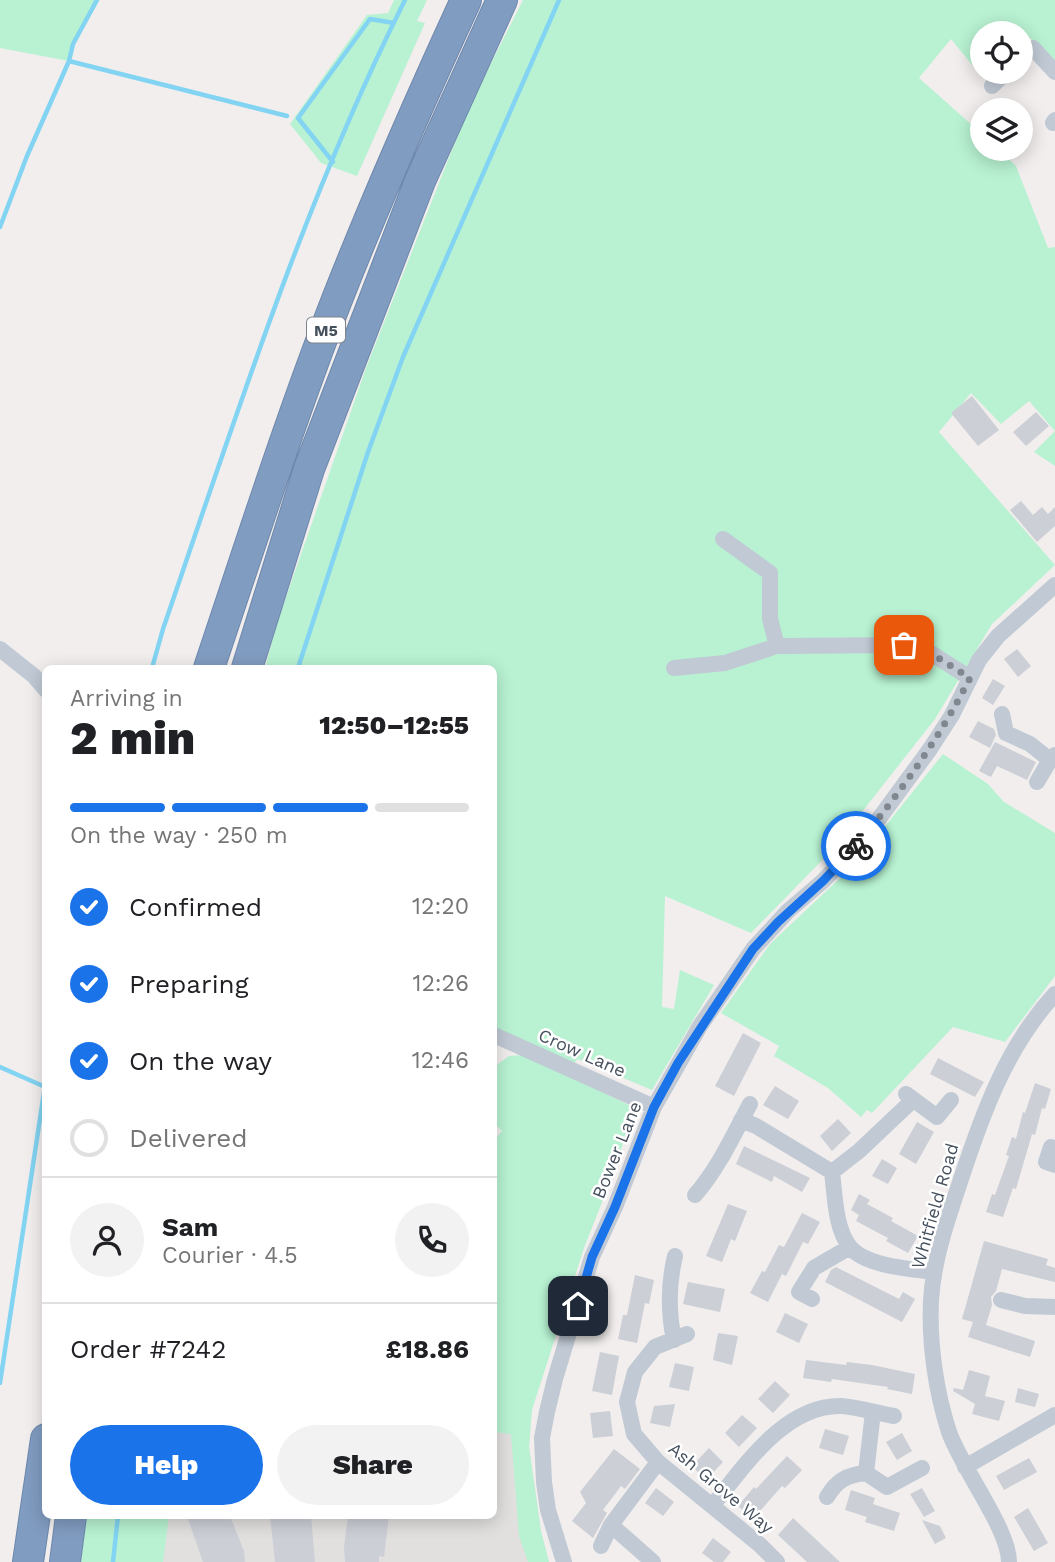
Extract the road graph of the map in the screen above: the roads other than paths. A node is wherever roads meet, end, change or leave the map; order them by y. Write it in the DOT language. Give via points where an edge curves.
graph roads {
  1 [pos="466,0"];
  2 [pos="502,0"];
  3 [pos="1033,48"];
  4 [pos="1055,72"];
  5 [pos="723,539"];
  6 [pos="1055,585"];
  7 [pos="777,646"];
  8 [pos="0,649"];
  9 [pos="210,665"];
  10 [pos="248,665"];
  11 [pos="674,668"];
  12 [pos="970,678"];
  13 [pos="42,685"];
  14 [pos="1002,714"];
  15 [pos="1053,757"];
  16 [pos="1037,782"];
  17 [pos="1055,994"];
  18 [pos="497,1036"];
  19 [pos="951,1100"];
  20 [pos="750,1104"];
  21 [pos="654,1107"];
  22 [pos="741,1120"];
  23 [pos="832,1172"];
  24 [pos="695,1195"];
  25 [pos="850,1247"];
  26 [pos="675,1256"];
  27 [pos="934,1272"];
  28 [pos="801,1298"];
  29 [pos="1001,1300"];
  30 [pos="1055,1307"];
  31 [pos="873,1412"];
  32 [pos="1055,1415"];
  33 [pos="894,1416"];
  34 [pos="658,1462"];
  35 [pos="42,1466"];
  36 [pos="965,1467"];
  37 [pos="922,1468"];
  38 [pos="866,1473"];
  39 [pos="825,1492"];
  40 [pos="712,1506"];
  41 [pos="71,1519"];
  42 [pos="611,1525"];
  43 [pos="601,1546"];
  44 [pos="28,1562"];
  45 [pos="65,1562"];
  46 [pos="564,1562"];
  47 [pos="653,1562"];
  48 [pos="777,1562"];
  49 [pos="1009,1562"];
  1 -- 9 [label="highway, M5" via="336,303"];
  2 -- 10 [label="highway, M5" via="420,181 319,444"];
  3 -- 4 [label="street"];
  5 -- 7 [label="street" via="770,573 770,618"];
  6 -- 12 [label="street, Bower Lane" via="998,636"];
  7 -- 11 [label="street" via="724,663"];
  7 -- 12 [label="street" via="904,645 926,650"];
  8 -- 13 [label="street"];
  12 -- 21 [label="street, Bower Lane" via="952,715 885,810 850,853 753,949"];
  14 -- 15 [label="street" via="1002,739 1030,744"];
  15 -- 16 [label="street"];
  17 -- 27 [label="street, Whitfield Road" via="1014,1050 991,1096"];
  18 -- 21 [label="street, Crow Lane"];
  19 -- 23 [label="street" via="937,1116 906,1094 894,1107 894,1120"];
  20 -- 22 [label="street"];
  21 -- 46 [label="street, Bower Lane" via="592,1257 547,1412 542,1438 544,1482"];
  22 -- 23 [label="street"];
  22 -- 24 [label="street"];
  23 -- 25 [label="street" via="841,1230"];
  25 -- 27 [label="street" via="880,1263"];
  25 -- 28 [label="street" via="814,1268"];
  26 -- 34 [label="street, Ash Grove Way" via="669,1281 669,1317 680,1337 656,1347 635,1372 627,1402 634,1434"];
  27 -- 36 [label="street, Whitfield Road" via="932,1328 939,1389 950,1434"];
  29 -- 30 [label="street"];
  31 -- 33 [label="street"];
  31 -- 38 [label="street"];
  31 -- 40 [label="street" via="840,1406 811,1412 784,1426"];
  32 -- 36 [label="street"];
  34 -- 40 [label="street, Ash Grove Way"];
  34 -- 42 [label="street"];
  35 -- 44 [label="highway"];
  36 -- 49 [label="street, Whitfield Road" via="999,1529"];
  37 -- 38 [label="street" via="887,1487"];
  38 -- 39 [label="street" via="851,1475"];
  40 -- 48 [label="street, Ash Grove Way"];
  41 -- 45 [label="highway"];
  42 -- 43 [label="street"];
  42 -- 47 [label="street"];
}
